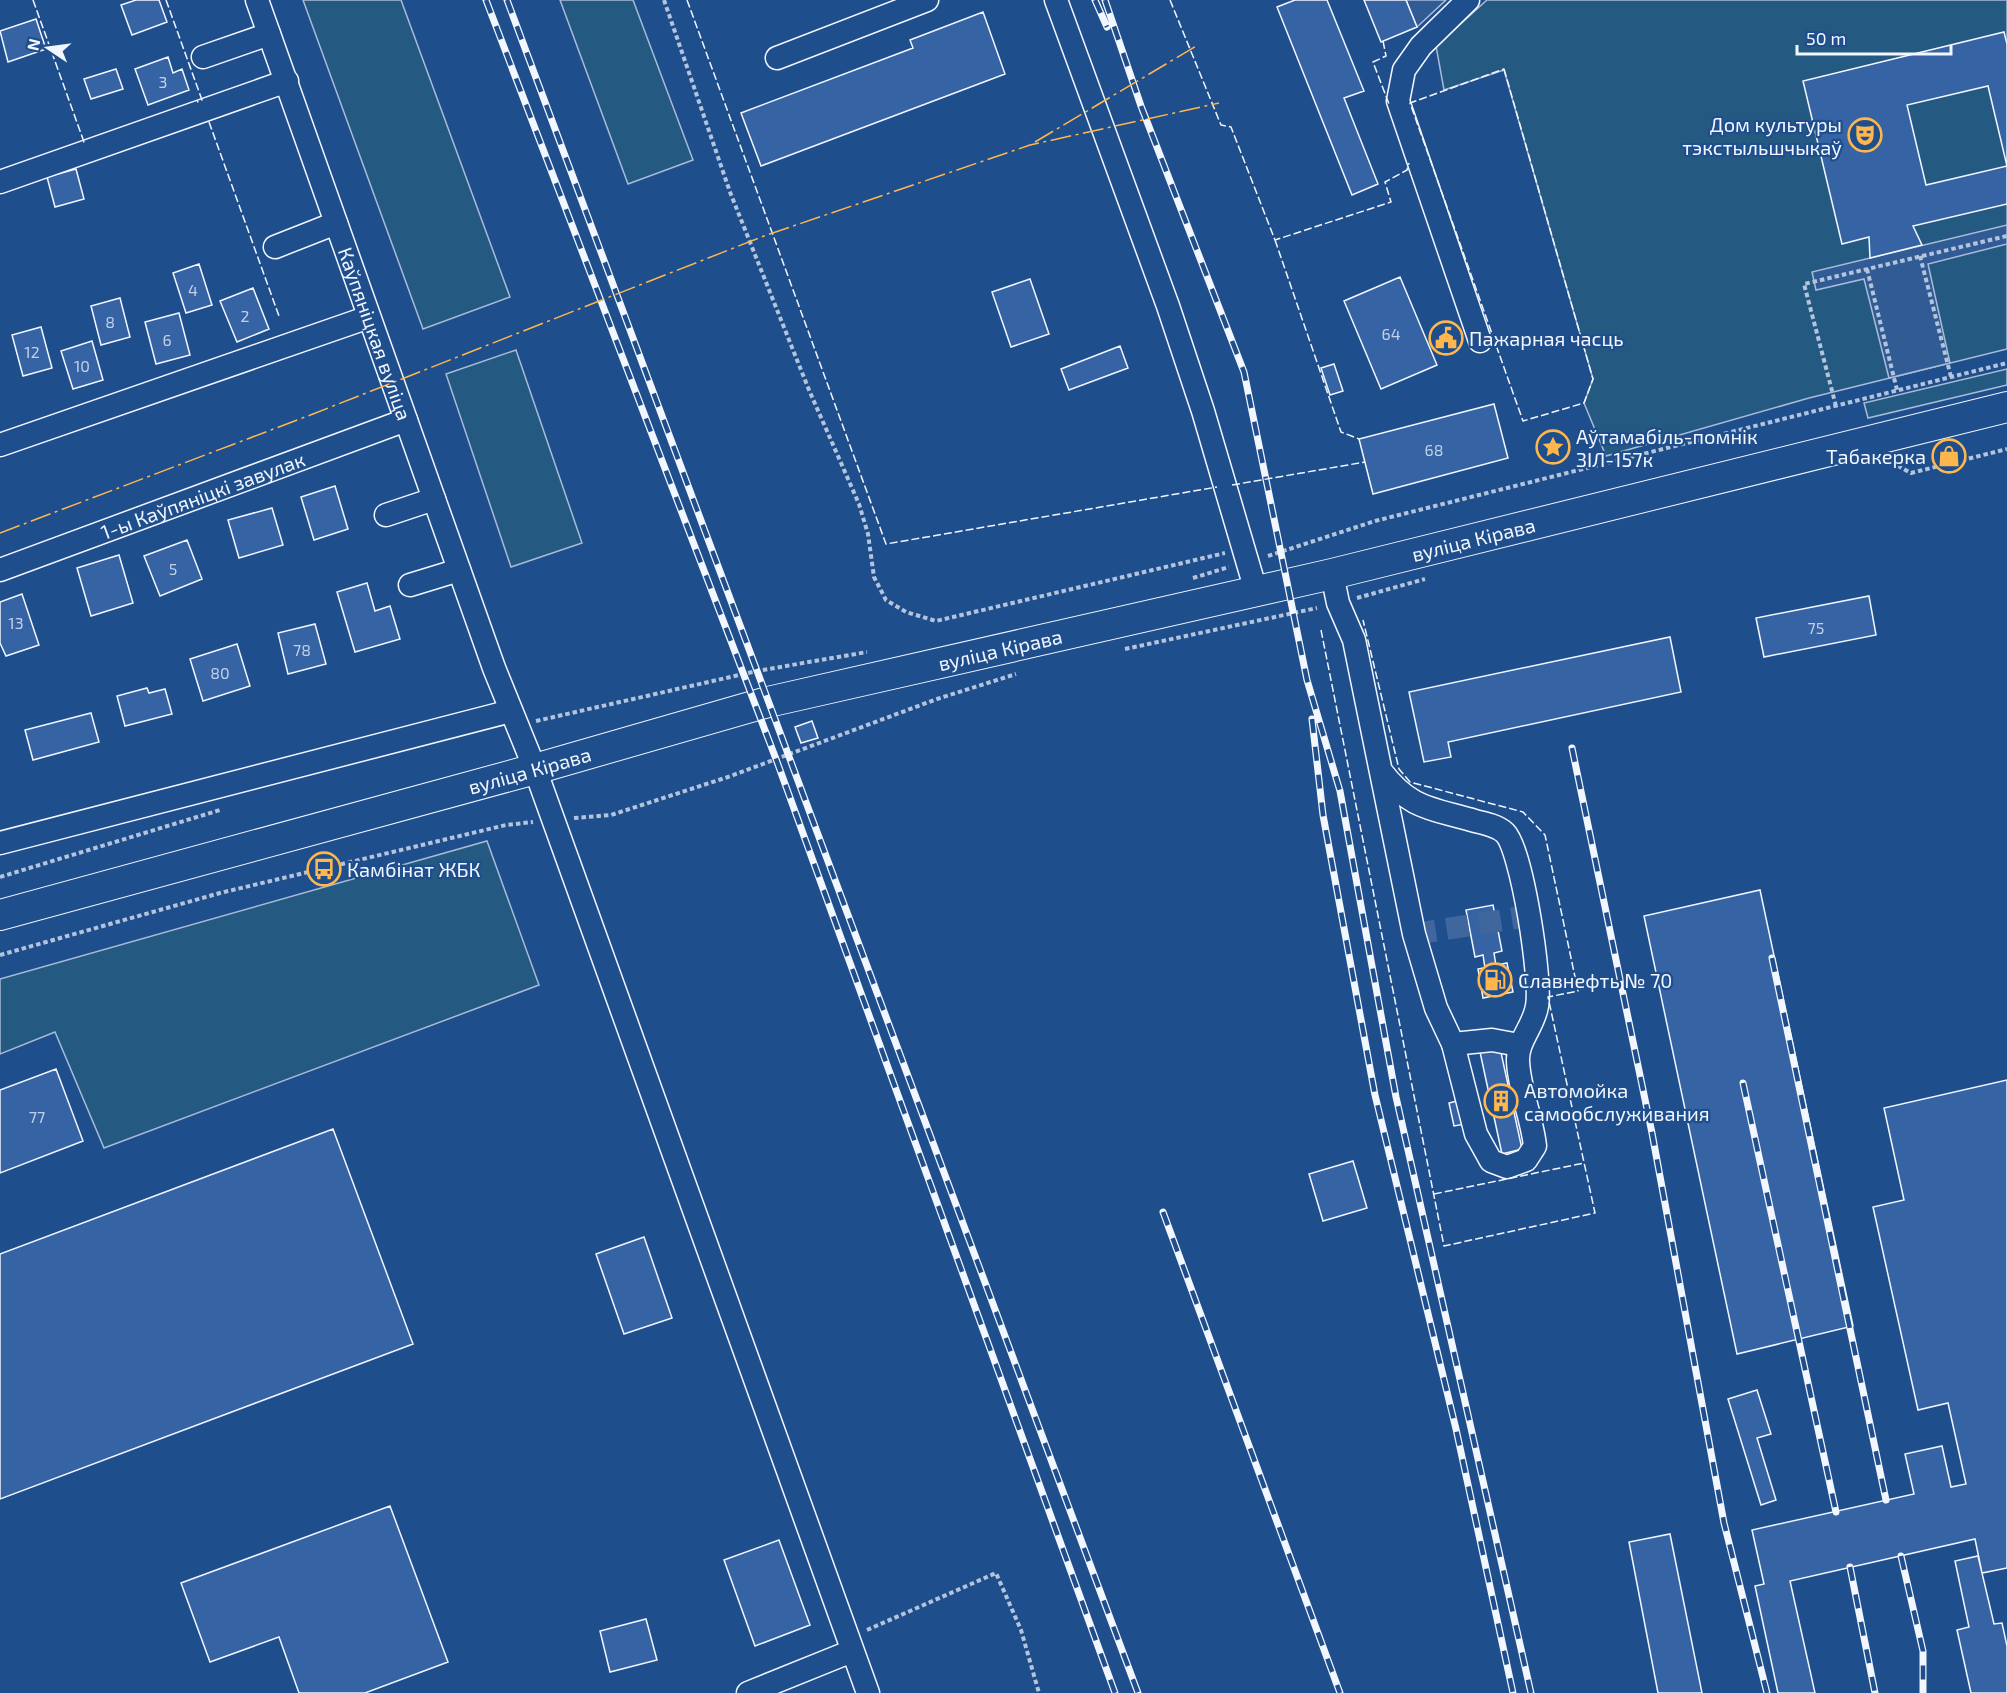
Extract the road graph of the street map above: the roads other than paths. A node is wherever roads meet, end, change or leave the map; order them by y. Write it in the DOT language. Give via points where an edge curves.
graph roads {
  1 [pos="257,0"];
  2 [pos="927,0"];
  3 [pos="1056,0"];
  4 [pos="1468,0"];
  5 [pos="269,34"];
  6 [pos="203,57"];
  7 [pos="777,58"];
  8 [pos="287,81"];
  9 [pos="0,182"];
  10 [pos="336,223"];
  11 [pos="275,247"];
  12 [pos="369,317"];
  13 [pos="1480,342"];
  14 [pos="2007,407"];
  15 [pos="406,420"];
  16 [pos="0,446"];
  17 [pos="434,499"];
  18 [pos="386,515"];
  19 [pos="0,570"];
  20 [pos="459,570"];
  21 [pos="1332,574"];
  22 [pos="410,585"];
  23 [pos="1256,591"];
  24 [pos="514,718"];
  25 [pos="535,769"];
  26 [pos="1381,771"];
  27 [pos="0,843"];
  28 [pos="0,915"];
  29 [pos="1453,1044"];
  30 [pos="1519,1045"];
  31 [pos="850,1645"];
  32 [pos="748,1693"];
  33 [pos="868,1693"];
  1 -- 5 [label="street, Каўпяніцкая вуліца"];
  2 -- 7 [label="street"];
  3 -- 23 [label="street" via="1168,306"];
  4 -- 13 [label="street" via="1421,46 1404,70 1398,101"];
  5 -- 6 [label="street"];
  5 -- 8 [label="street, Каўпяніцкая вуліца"];
  8 -- 9 [label="street"];
  8 -- 10 [label="street, Каўпяніцкая вуліца"];
  10 -- 11 [label="street"];
  10 -- 12 [label="street, Каўпяніцкая вуліца"];
  12 -- 15 [label="street, Каўпяніцкая вуліца"];
  12 -- 16 [label="street"];
  14 -- 21 [label="main road, вуліца Кірава"];
  15 -- 17 [label="street, Каўпяніцкая вуліца"];
  15 -- 19 [label="street, 1-ы Каўпяніцкі завулак"];
  17 -- 18 [label="street"];
  17 -- 20 [label="street, Каўпяніцкая вуліца"];
  20 -- 22 [label="street"];
  20 -- 24 [label="street, Каўпяніцкая вуліца"];
  21 -- 23 [label="main road, вуліца Кірава"];
  21 -- 26 [label="street" via="1338,603 1354,640"];
  23 -- 25 [label="main road, вуліца Кірава" via="768,702"];
  24 -- 25 [label="street, Каўпяніцкая вуліца"];
  24 -- 27 [label="street"];
  25 -- 28 [label="main road, вуліца Кірава"];
  25 -- 31 [label="street, Каўпяніцкая вуліца"];
  26 -- 29 [label="street" via="1414,934 1436,1008"];
  26 -- 30 [label="street" via="1412,803 1487,824 1504,832 1514,848 1539,983 1537,1007"];
  29 -- 30 [label="street" via="1492,1040"];
  29 -- 30 [label="street" via="1476,1134 1491,1161 1507,1167 1526,1160 1535,1146 1518,1063"];
  31 -- 32 [label="street"];
  31 -- 33 [label="street, Каўпяніцкая вуліца"];
}
